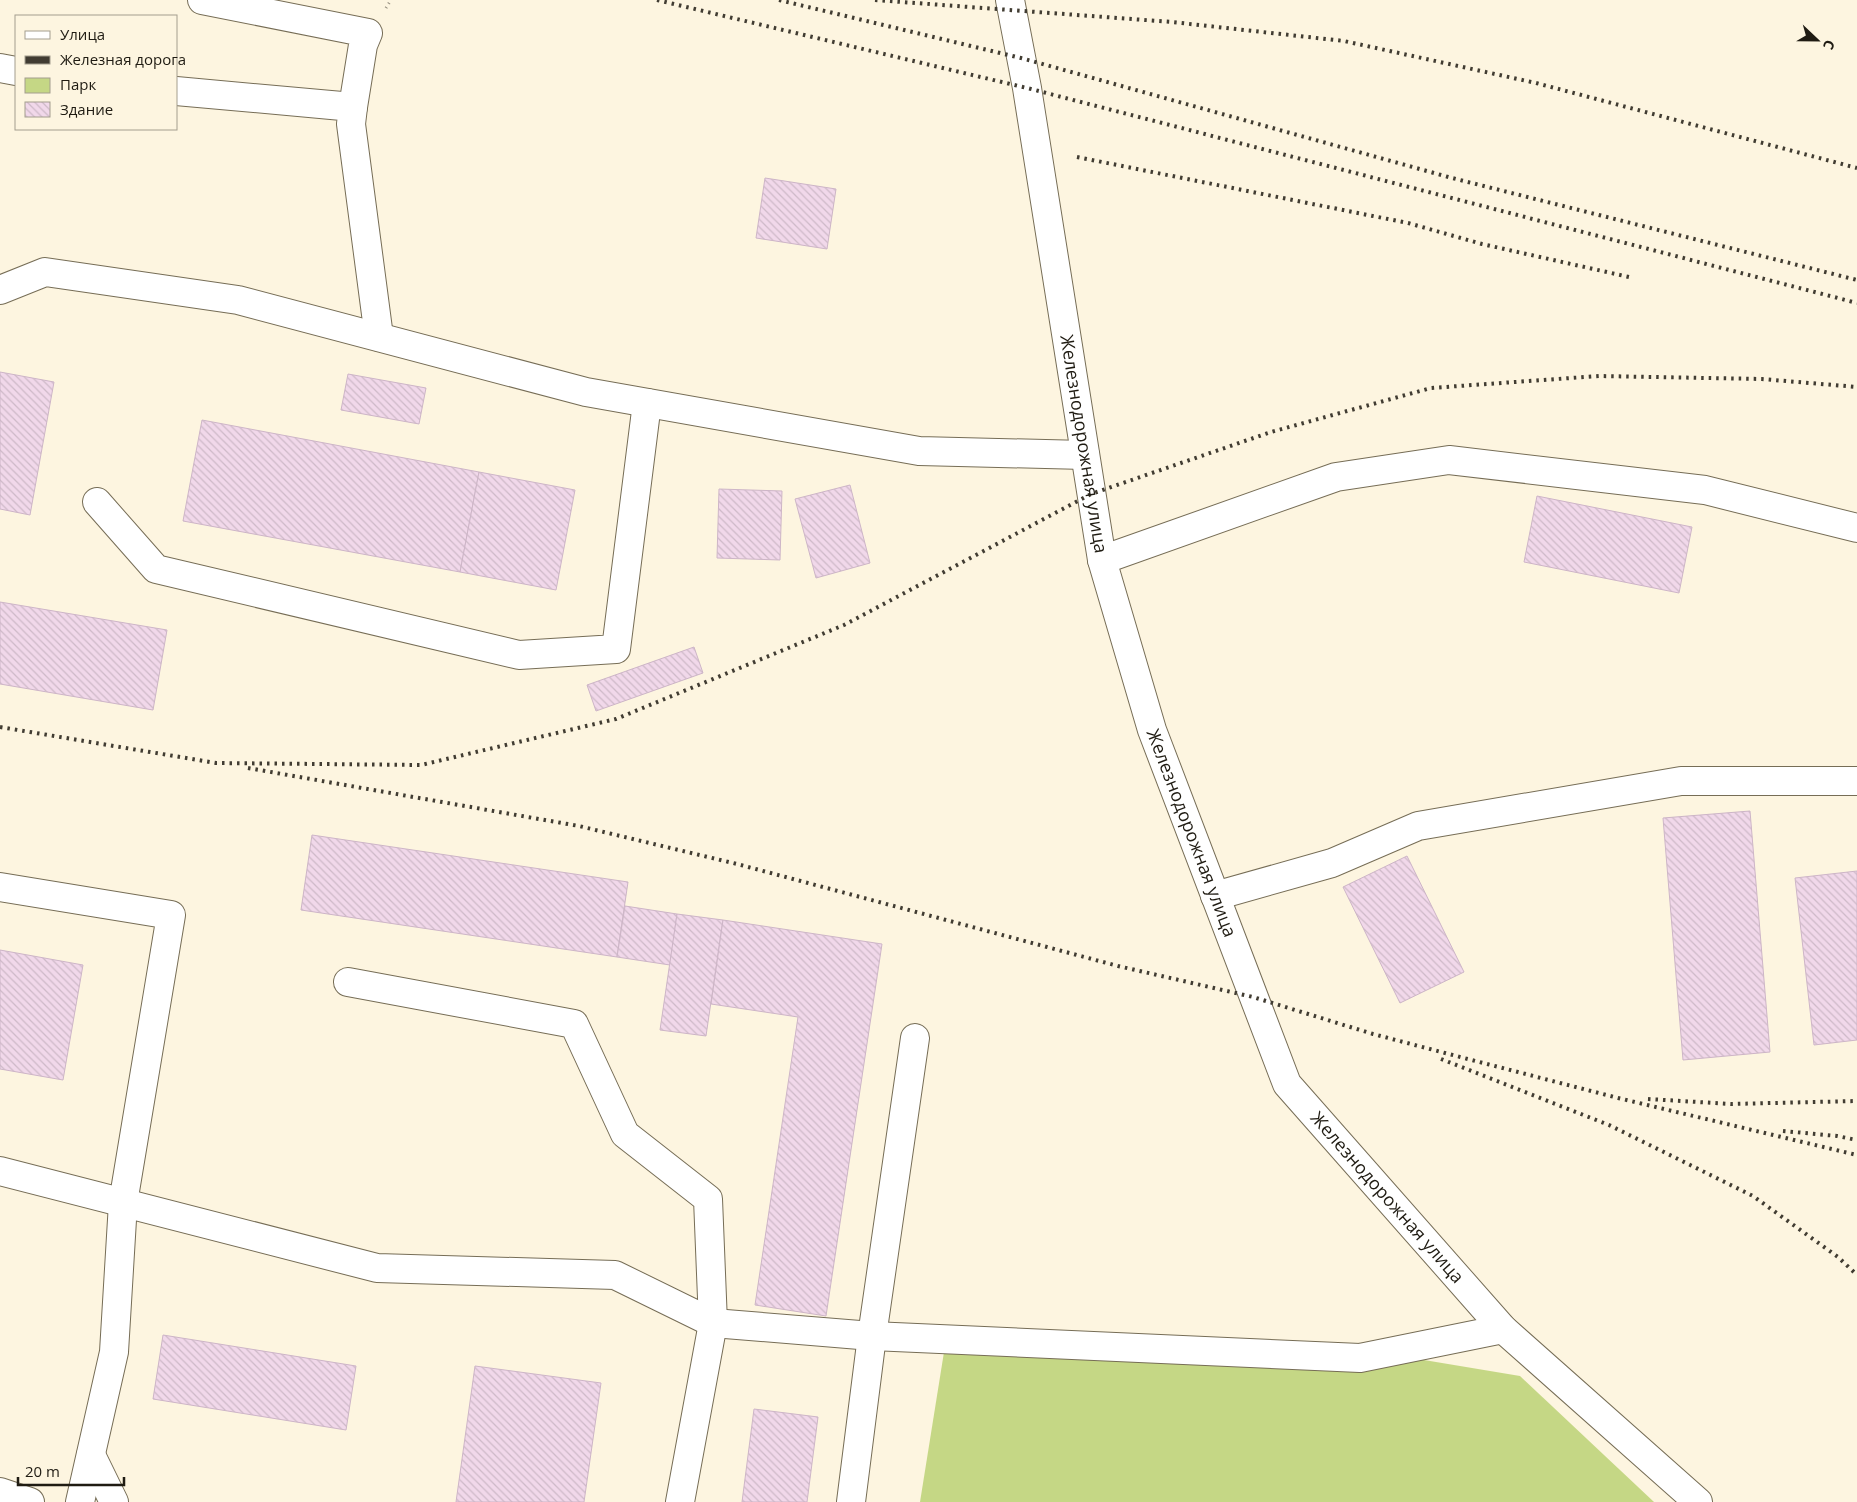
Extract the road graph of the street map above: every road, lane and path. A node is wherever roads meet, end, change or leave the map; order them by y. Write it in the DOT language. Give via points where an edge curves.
graph roads {
  1 [pos="202,0"];
  2 [pos="1010,0"];
  3 [pos="0,68"];
  4 [pos="15,70"];
  5 [pos="178,91"];
  6 [pos="353,107"];
  7 [pos="0,290"];
  8 [pos="379,337"];
  9 [pos="647,402"];
  10 [pos="1085,455"];
  11 [pos="97,502"];
  12 [pos="1857,528"];
  13 [pos="1102,560"];
  14 [pos="1857,782"];
  15 [pos="0,887"];
  16 [pos="1214,896"];
  17 [pos="348,982"];
  18 [pos="915,1038"];
  19 [pos="0,1171"];
  20 [pos="123,1203"];
  21 [pos="713,1323"];
  22 [pos="1503,1329"];
  23 [pos="872,1336"];
  24 [pos="92,1456"];
  25 [pos="0,1492"];
  26 [pos="30,1502"];
  27 [pos="80,1502"];
  28 [pos="114,1502"];
  29 [pos="680,1502"];
  30 [pos="850,1502"];
  31 [pos="1698,1502"];
  1 -- 6 [label="street" via="368,32"];
  2 -- 10 [label="street, Железнодорожная улица"];
  3 -- 4 [label="street"];
  5 -- 6 [label="street"];
  6 -- 8 [label="street" via="351,124"];
  7 -- 8 [label="street" via="45,272 238,300"];
  8 -- 9 [label="street" via="586,392"];
  9 -- 10 [label="street" via="919,451"];
  9 -- 11 [label="street" via="616,649 519,655 156,569"];
  10 -- 13 [label="street, Железнодорожная улица"];
  12 -- 13 [label="street" via="1704,490 1449,460 1336,476"];
  13 -- 16 [label="street, Железнодорожная улица" via="1152,730"];
  14 -- 16 [label="street" via="1681,781 1428,824 1332,863"];
  15 -- 20 [label="street" via="171,915"];
  16 -- 22 [label="street, Железнодорожная улица" via="1286,1084"];
  17 -- 21 [label="street" via="574,1024 625,1134 708,1199"];
  18 -- 23 [label="street"];
  19 -- 20 [label="street"];
  20 -- 21 [label="street" via="377,1268 615,1274"];
  20 -- 24 [label="street" via="114,1352"];
  21 -- 23 [label="street"];
  21 -- 29 [label="street"];
  22 -- 23 [label="street" via="1360,1358"];
  22 -- 31 [label="street, Железнодорожная улица"];
  23 -- 30 [label="street"];
  24 -- 27 [label="street"];
  24 -- 28 [label="street"];
  25 -- 26 [label="street"];
}
